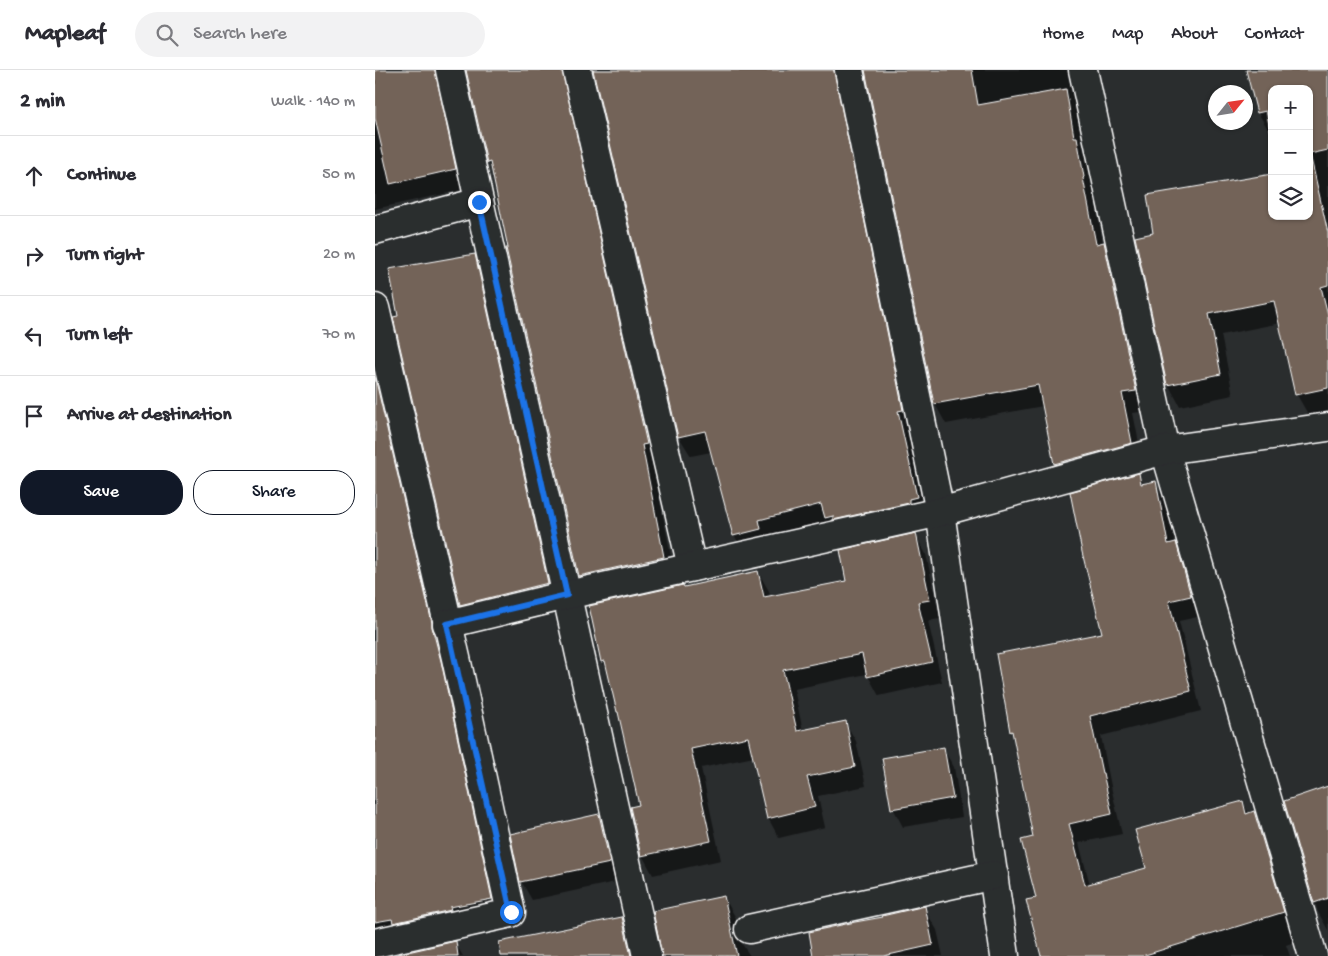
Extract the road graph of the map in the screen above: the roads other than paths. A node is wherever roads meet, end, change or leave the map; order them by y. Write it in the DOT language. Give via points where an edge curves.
graph roads {
  1 [pos="450,70"];
  2 [pos="577,70"];
  3 [pos="849,70"];
  4 [pos="1083,70"];
  5 [pos="479,202"];
  6 [pos="375,230"];
  7 [pos="375,308"];
  8 [pos="1328,427"];
  9 [pos="1165,450"];
  10 [pos="940,512"];
  11 [pos="692,567"];
  12 [pos="567,595"];
  13 [pos="447,624"];
  14 [pos="994,875"];
  15 [pos="749,929"];
  16 [pos="375,943"];
  17 [pos="647,956"];
  18 [pos="1005,956"];
  19 [pos="1313,956"];
  1 -- 5 [label="street"];
  2 -- 11 [label="street"];
  3 -- 10 [label="street"];
  4 -- 9 [label="street"];
  5 -- 6 [label="street"];
  5 -- 12 [label="street"];
  7 -- 13 [label="street"];
  8 -- 9 [label="street"];
  9 -- 10 [label="street"];
  9 -- 19 [label="street"];
  10 -- 11 [label="street"];
  10 -- 14 [label="street"];
  11 -- 12 [label="street"];
  12 -- 13 [label="street"];
  12 -- 17 [label="street"];
  13 -- 16 [label="street" via="511,912"];
  14 -- 15 [label="street"];
  14 -- 18 [label="street"];
}
